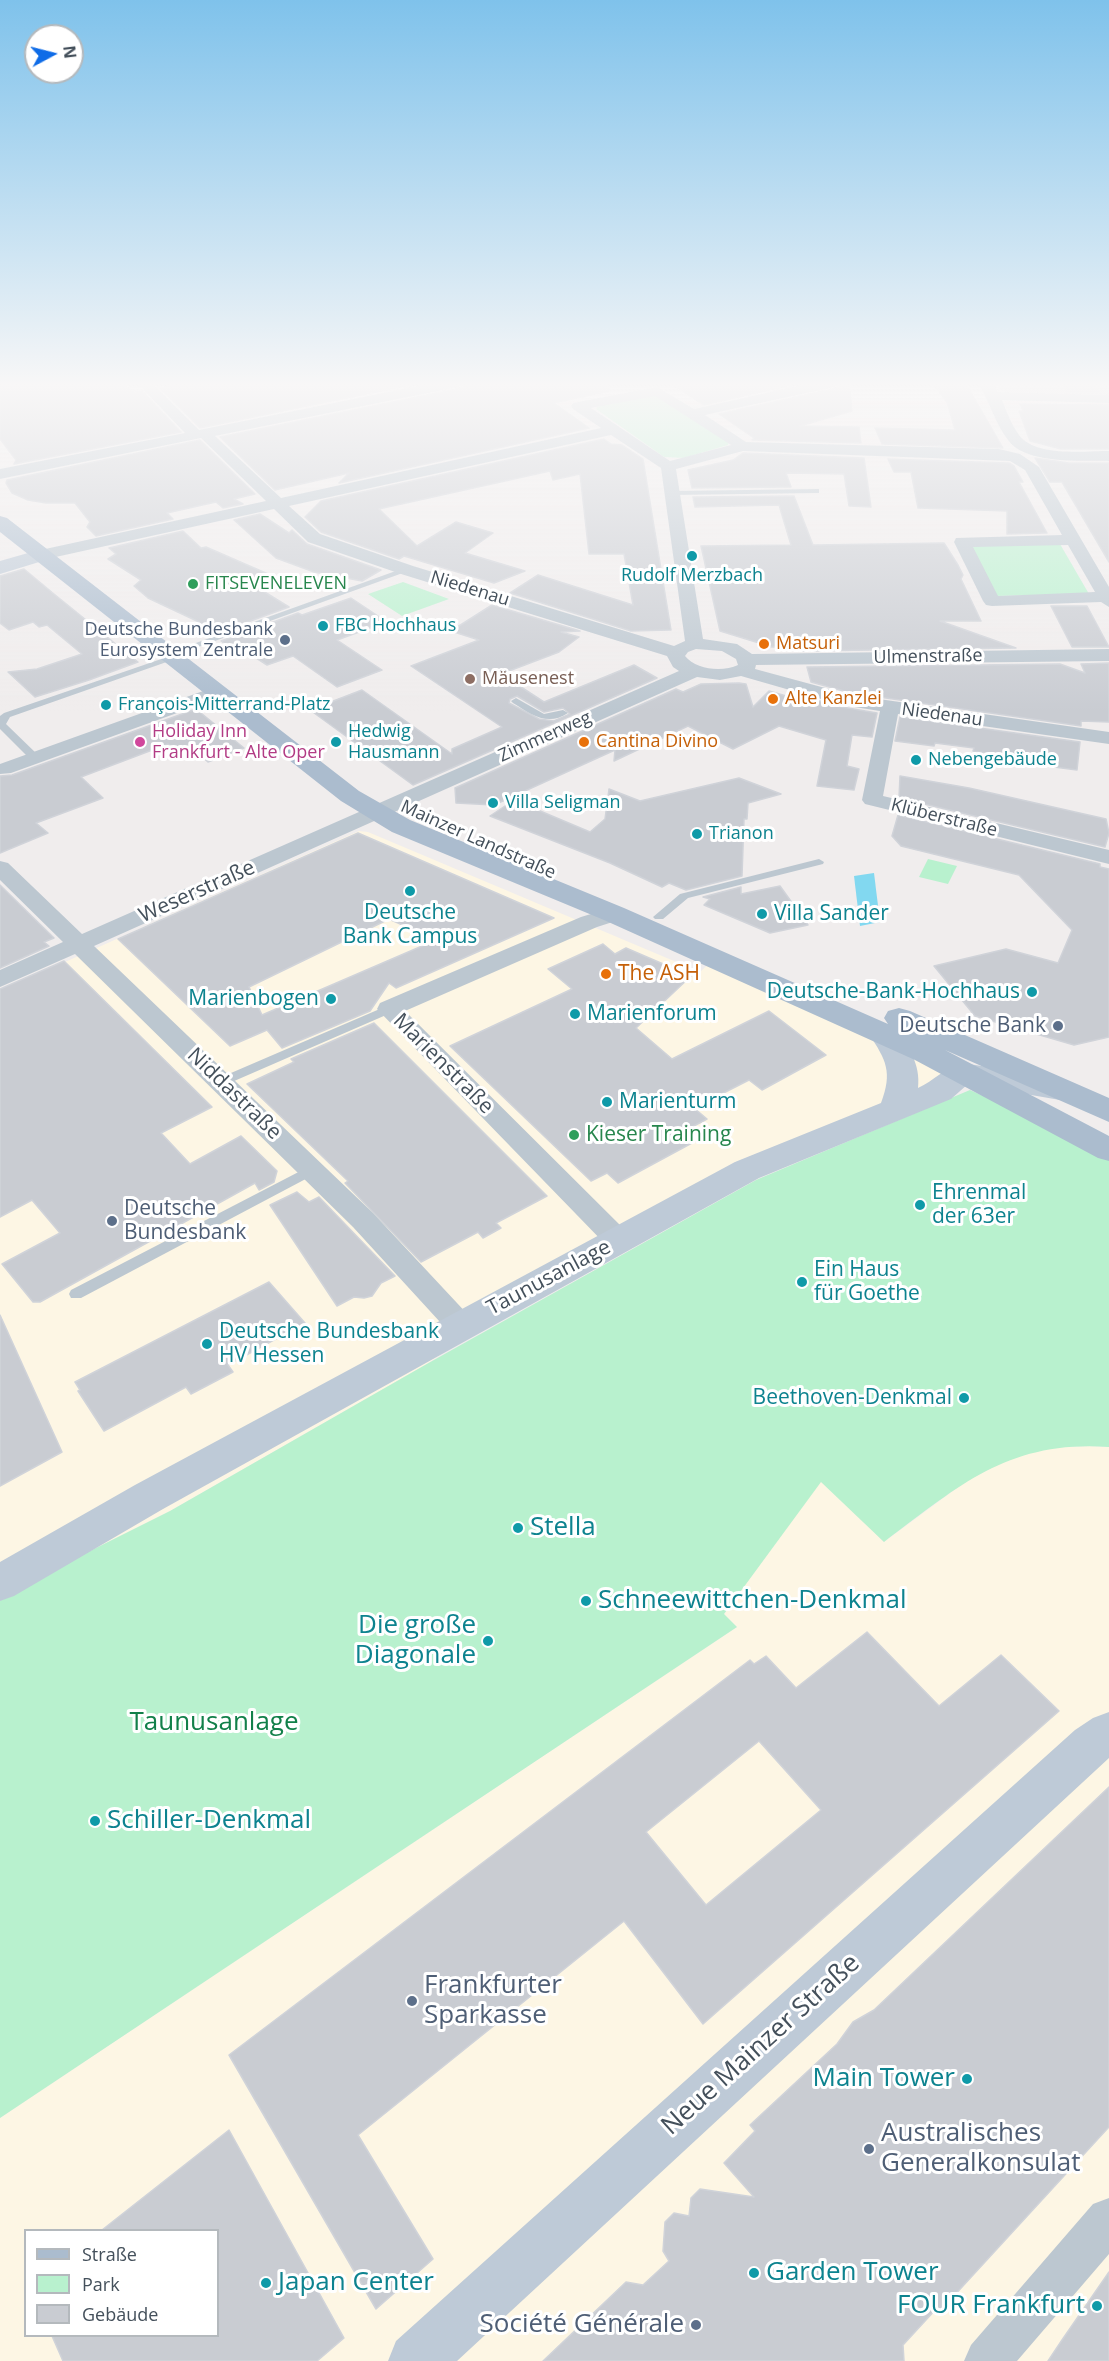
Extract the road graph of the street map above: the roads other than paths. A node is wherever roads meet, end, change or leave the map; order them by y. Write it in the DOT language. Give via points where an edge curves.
graph roads {
  1 [pos="263,492"];
  2 [pos="330,492"];
  3 [pos="711,492"];
  4 [pos="1045,492"];
  5 [pos="672,493"];
  6 [pos="0,501"];
  7 [pos="276,504"];
  8 [pos="0,522"];
  9 [pos="1073,540"];
  10 [pos="53,553"];
  11 [pos="0,568"];
  12 [pos="406,570"];
  13 [pos="1108,599"];
  14 [pos="695,644"];
  15 [pos="180,653"];
  16 [pos="676,653"];
  17 [pos="1109,655"];
  18 [pos="745,665"];
  19 [pos="695,671"];
  20 [pos="217,692"];
  21 [pos="516,701"];
  22 [pos="890,707"];
  23 [pos="562,713"];
  24 [pos="1109,738"];
  25 [pos="35,758"];
  26 [pos="4,769"];
  27 [pos="386,808"];
  28 [pos="1109,857"];
  29 [pos="819,862"];
  30 [pos="0,868"];
  31 [pos="614,914"];
  32 [pos="659,917"];
  33 [pos="80,944"];
  34 [pos="0,979"];
  35 [pos="389,1009"];
  36 [pos="884,1034"];
  37 [pos="943,1036"];
  38 [pos="962,1073"];
  39 [pos="221,1082"];
  40 [pos="1060,1089"];
  41 [pos="894,1111"];
  42 [pos="1109,1111"];
  43 [pos="1109,1150"];
  44 [pos="312,1170"];
  45 [pos="619,1241"];
  46 [pos="76,1294"];
  47 [pos="461,1326"];
  48 [pos="0,1583"];
  49 [pos="1109,1733"];
  50 [pos="1109,2220"];
  51 [pos="442,2352"];
  52 [pos="987,2361"];
  1 -- 7 [label="street, Niedenau"];
  2 -- 7 [label="street"];
  3 -- 5 [label="lane"];
  4 -- 9 [label="street"];
  5 -- 14 [label="street"];
  6 -- 10 [label="main road, Mainzer Landstraße"];
  7 -- 10 [label="street"];
  7 -- 12 [label="street, Niedenau" via="314,538"];
  8 -- 10 [label="main road, Mainzer Landstraße"];
  9 -- 13 [label="street"];
  9 -- 13 [label="street" via="962,542 992,601"];
  10 -- 11 [label="main road"];
  10 -- 15 [label="main road, Mainzer Landstraße" via="80,566"];
  12 -- 15 [label="lane"];
  12 -- 16 [label="street, Niedenau"];
  14 -- 16 [label="street"];
  14 -- 18 [label="street" via="732,648"];
  15 -- 20 [label="main road, Mainzer Landstraße"];
  15 -- 25 [label="lane" via="7,715 1,725"];
  15 -- 27 [label="main road, Mainzer Landstraße" via="355,777"];
  16 -- 19 [label="street" via="679,663"];
  17 -- 18 [label="street, Ulmenstraße"];
  18 -- 19 [label="street, Ulmenstraße" via="715,674"];
  18 -- 22 [label="street, Niedenau" via="849,701"];
  19 -- 27 [label="street, Zimmerweg"];
  20 -- 25 [label="street"];
  20 -- 27 [label="main road, Mainzer Landstraße" via="350,796"];
  21 -- 23 [label="lane" via="542,717"];
  22 -- 24 [label="street, Niedenau"];
  22 -- 28 [label="street, Klüberstraße" via="872,800"];
  25 -- 26 [label="street"];
  27 -- 31 [label="main road, Mainzer Landstraße" via="401,826"];
  27 -- 32 [label="main road, Mainzer Landstraße"];
  27 -- 33 [label="street, Weserstraße"];
  29 -- 32 [label="lane" via="684,896"];
  30 -- 33 [label="street, Niddastraße"];
  31 -- 35 [label="street, Marienstraße"];
  31 -- 36 [label="main road, Mainzer Landstraße"];
  32 -- 37 [label="main road, Mainzer Landstraße"];
  33 -- 34 [label="street, Weserstraße"];
  33 -- 39 [label="street, Niddastraße"];
  35 -- 39 [label="lane"];
  35 -- 45 [label="street, Marienstraße"];
  36 -- 38 [label="main road, Mainzer Landstraße"];
  36 -- 41 [label="main road" via="900,1056 904,1071 904,1086"];
  37 -- 38 [label="main road" via="960,1058"];
  37 -- 40 [label="main road, Mainzer Landstraße"];
  38 -- 40 [label="main road"];
  38 -- 41 [label="main road, Taunusanlage" via="940,1091"];
  38 -- 43 [label="main road"];
  39 -- 44 [label="street, Niddastraße"];
  40 -- 42 [label="main road"];
  41 -- 45 [label="main road, Taunusanlage" via="747,1170"];
  44 -- 46 [label="lane"];
  44 -- 47 [label="street, Niddastraße"];
  45 -- 47 [label="main road, Taunusanlage"];
  47 -- 48 [label="main road, Taunusanlage"];
  49 -- 51 [label="main road, Neue Mainzer Straße" via="1066,1768"];
  50 -- 52 [label="street"];
}
